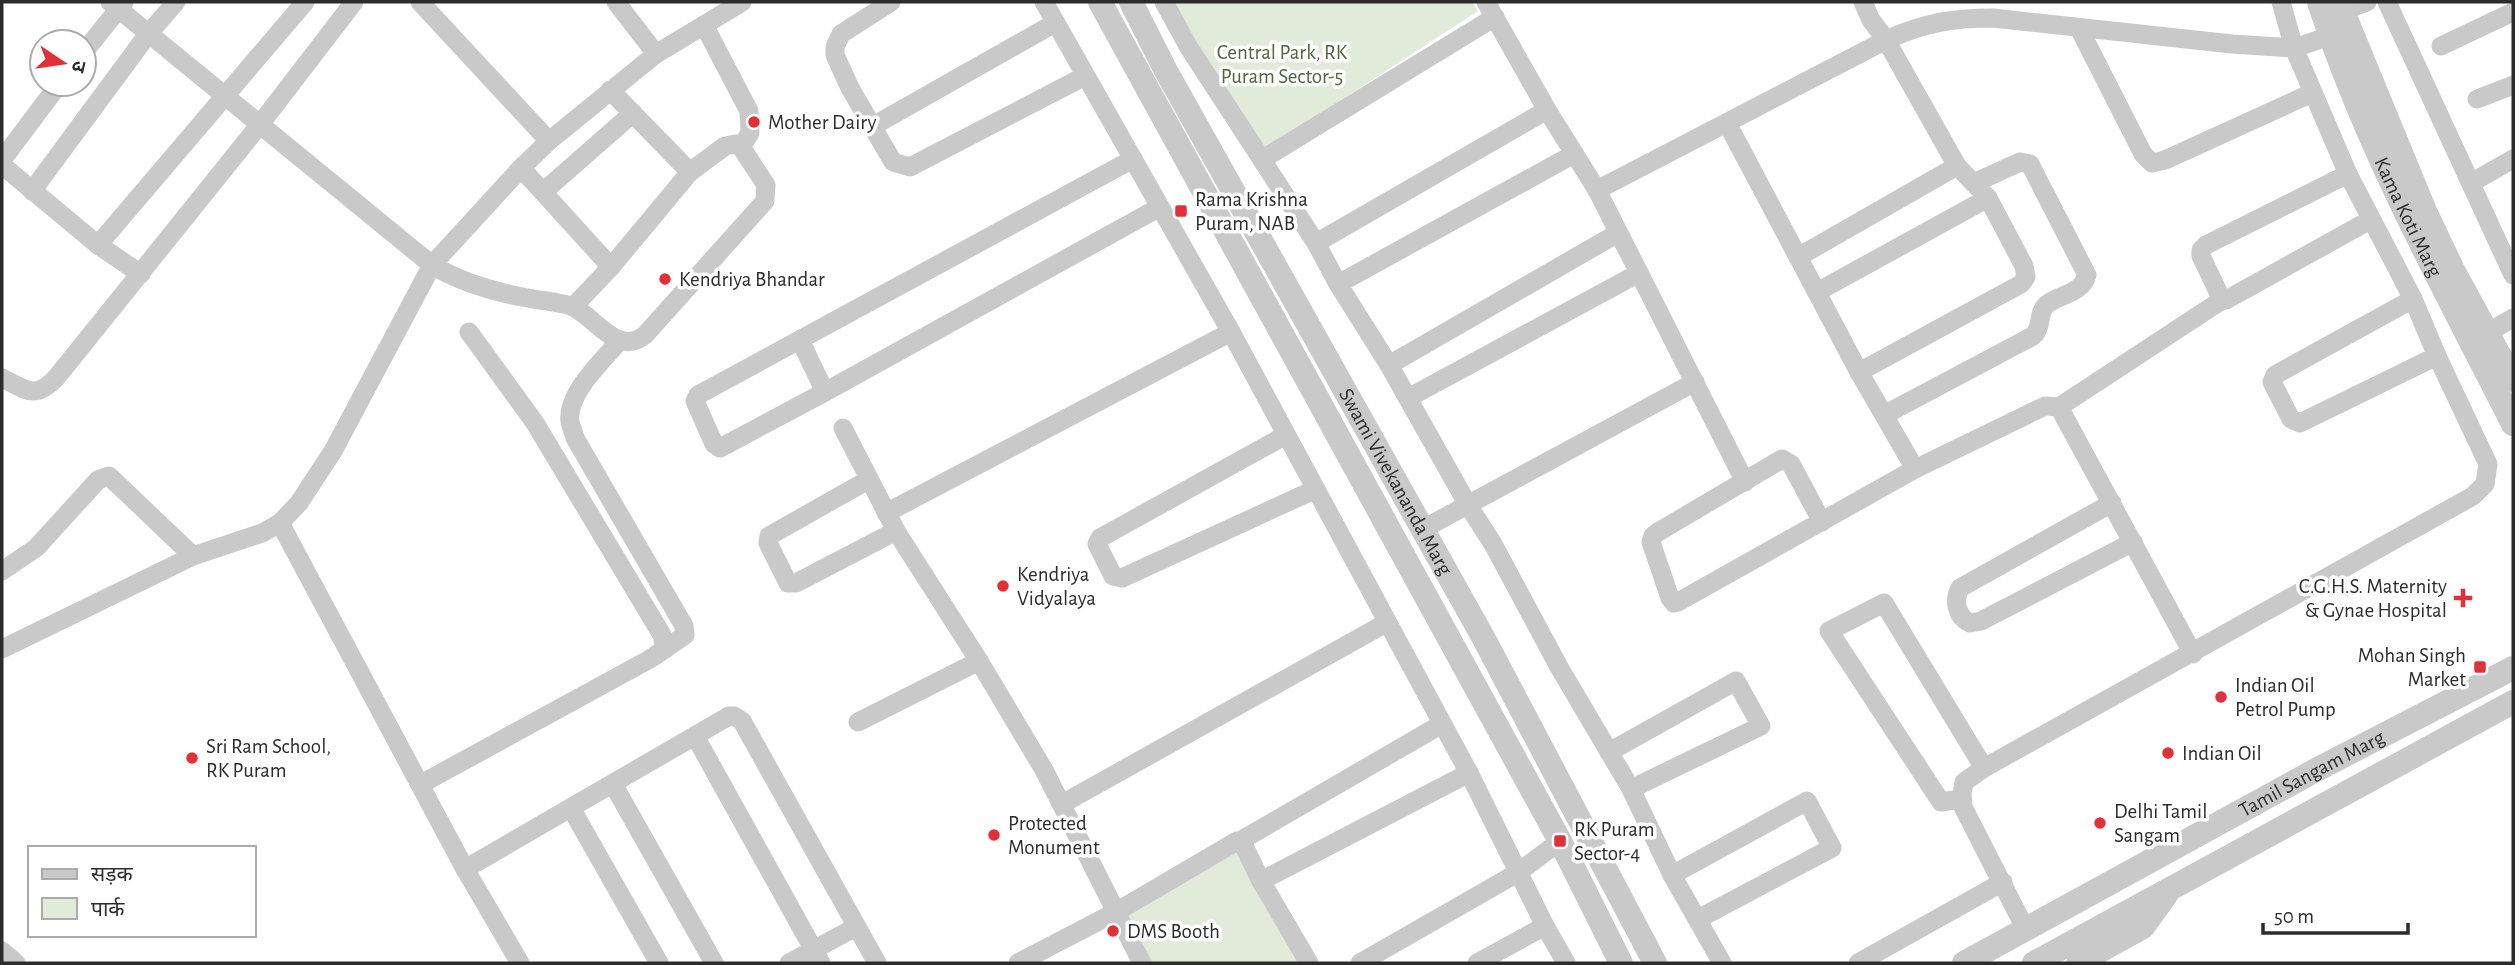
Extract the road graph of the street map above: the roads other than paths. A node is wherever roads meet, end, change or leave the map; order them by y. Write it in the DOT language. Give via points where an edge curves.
graph roads {
  1 [pos="176,2"];
  2 [pos="305,2"];
  3 [pos="354,2"];
  4 [pos="420,2"];
  5 [pos="616,2"];
  6 [pos="742,2"];
  7 [pos="891,2"];
  8 [pos="1044,2"];
  9 [pos="1100,2"];
  10 [pos="1131,2"];
  11 [pos="1164,2"];
  12 [pos="1863,2"];
  13 [pos="2281,2"];
  14 [pos="2319,2"];
  15 [pos="2367,2"];
  16 [pos="2387,2"];
  17 [pos="117,4"];
  18 [pos="1490,9"];
  19 [pos="2513,12"];
  20 [pos="2340,20"];
  21 [pos="1055,23"];
  22 [pos="704,25"];
  23 [pos="2079,28"];
  24 [pos="98,32"];
  25 [pos="148,34"];
  26 [pos="1886,40"];
  27 [pos="2441,46"];
  28 [pos="2294,48"];
  29 [pos="656,54"];
  30 [pos="1084,76"];
  31 [pos="2513,85"];
  32 [pos="610,90"];
  33 [pos="2312,93"];
  34 [pos="224,94"];
  35 [pos="49,98"];
  36 [pos="2477,99"];
  37 [pos="1547,110"];
  38 [pos="633,113"];
  39 [pos="261,123"];
  40 [pos="1727,123"];
  41 [pos="873,126"];
  42 [pos="549,141"];
  43 [pos="741,147"];
  44 [pos="5,152"];
  45 [pos="1574,154"];
  46 [pos="1133,159"];
  47 [pos="1263,159"];
  48 [pos="2513,159"];
  49 [pos="1957,166"];
  50 [pos="521,168"];
  51 [pos="690,172"];
  52 [pos="2348,174"];
  53 [pos="2478,179"];
  54 [pos="1974,183"];
  55 [pos="1597,190"];
  56 [pos="32,191"];
  57 [pos="544,192"];
  58 [pos="1988,198"];
  59 [pos="1160,207"];
  60 [pos="2370,220"];
  61 [pos="1618,233"];
  62 [pos="1316,243"];
  63 [pos="98,245"];
  64 [pos="1798,257"];
  65 [pos="432,265"];
  66 [pos="611,267"];
  67 [pos="1639,273"];
  68 [pos="141,274"];
  69 [pos="2513,275"];
  70 [pos="2026,277"];
  71 [pos="1338,284"];
  72 [pos="1817,292"];
  73 [pos="2413,299"];
  74 [pos="2222,300"];
  75 [pos="573,307"];
  76 [pos="2041,314"];
  77 [pos="2513,318"];
  78 [pos="469,332"];
  79 [pos="1231,332"];
  80 [pos="2487,333"];
  81 [pos="620,340"];
  82 [pos="800,340"];
  83 [pos="2437,356"];
  84 [pos="1389,365"];
  85 [pos="1859,372"];
  86 [pos="2,378"];
  87 [pos="2513,380"];
  88 [pos="1695,382"];
  89 [pos="825,392"];
  90 [pos="1408,398"];
  91 [pos="2059,407"];
  92 [pos="1884,415"];
  93 [pos="2513,424"];
  94 [pos="843,428"];
  95 [pos="1286,435"];
  96 [pos="1915,470"];
  97 [pos="868,480"];
  98 [pos="1745,482"];
  99 [pos="1314,490"];
  100 [pos="2112,503"];
  101 [pos="1468,505"];
  102 [pos="891,522"];
  103 [pos="1822,522"];
  104 [pos="280,523"];
  105 [pos="1423,529"];
  106 [pos="2133,542"];
  107 [pos="193,556"];
  108 [pos="2,571"];
  109 [pos="1386,623"];
  110 [pos="2,649"];
  111 [pos="664,649"];
  112 [pos="2193,654"];
  113 [pos="979,661"];
  114 [pos="2513,668"];
  115 [pos="2513,702"];
  116 [pos="858,722"];
  117 [pos="1442,724"];
  118 [pos="695,736"];
  119 [pos="1609,752"];
  120 [pos="1984,768"];
  121 [pos="1469,773"];
  122 [pos="421,784"];
  123 [pos="612,784"];
  124 [pos="1631,789"];
  125 [pos="1962,799"];
  126 [pos="1062,804"];
  127 [pos="570,808"];
  128 [pos="1240,841"];
  129 [pos="1560,841"];
  130 [pos="465,869"];
  131 [pos="1519,872"];
  132 [pos="1672,875"];
  133 [pos="1261,881"];
  134 [pos="2003,882"];
  135 [pos="2171,889"];
  136 [pos="1115,912"];
  137 [pos="1698,919"];
  138 [pos="1545,926"];
  139 [pos="856,928"];
  140 [pos="2025,928"];
  141 [pos="2,951"];
  142 [pos="818,957"];
  143 [pos="1655,962"];
  144 [pos="16,963"];
  145 [pos="520,963"];
  146 [pos="659,963"];
  147 [pos="714,963"];
  148 [pos="789,963"];
  149 [pos="877,963"];
  150 [pos="1017,963"];
  151 [pos="1142,963"];
  152 [pos="1310,963"];
  153 [pos="1360,963"];
  154 [pos="1478,963"];
  155 [pos="1566,963"];
  156 [pos="1621,963"];
  157 [pos="1722,963"];
  158 [pos="1858,963"];
  159 [pos="1964,963"];
  160 [pos="2034,963"];
  161 [pos="2078,963"];
  1 -- 25 [label="street"];
  2 -- 34 [label="street"];
  3 -- 39 [label="street"];
  4 -- 42 [label="street"];
  5 -- 29 [label="street"];
  6 -- 22 [label="street"];
  7 -- 41 [label="street" via="841,34 835,47 850,88"];
  8 -- 21 [label="street"];
  9 -- 129 [label="street, Swami Vivekananda Marg"];
  10 -- 105 [label="street, Swami Vivekananda Marg"];
  11 -- 47 [label="street"];
  12 -- 26 [label="street"];
  13 -- 28 [label="street"];
  14 -- 20 [label="street, Kama Koti Marg"];
  15 -- 20 [label="street"];
  16 -- 69 [label="street"];
  17 -- 24 [label="street"];
  17 -- 25 [label="street"];
  18 -- 37 [label="street"];
  18 -- 47 [label="street"];
  19 -- 27 [label="street"];
  20 -- 28 [label="street"];
  20 -- 80 [label="street, Kama Koti Marg" via="2425,211"];
  20 -- 93 [label="street, Kama Koti Marg" via="2347,82 2462,329"];
  21 -- 30 [label="street"];
  21 -- 41 [label="street"];
  22 -- 29 [label="street"];
  22 -- 43 [label="street" via="750,111 750,133"];
  23 -- 26 [label="street" via="1963,18 1919,25"];
  23 -- 28 [label="street"];
  23 -- 33 [label="street" via="2143,155 2152,163"];
  25 -- 34 [label="street"];
  25 -- 56 [label="street"];
  26 -- 40 [label="street"];
  26 -- 49 [label="street"];
  28 -- 33 [label="street"];
  29 -- 32 [label="street"];
  30 -- 41 [label="street" via="910,167 893,162"];
  30 -- 46 [label="street"];
  31 -- 36 [label="street"];
  32 -- 38 [label="street"];
  32 -- 42 [label="street"];
  33 -- 52 [label="street"];
  34 -- 39 [label="street"];
  34 -- 63 [label="street"];
  35 -- 44 [label="street"];
  37 -- 45 [label="street"];
  37 -- 62 [label="street"];
  38 -- 51 [label="street"];
  38 -- 57 [label="street"];
  39 -- 65 [label="street"];
  39 -- 68 [label="street"];
  40 -- 55 [label="street"];
  40 -- 64 [label="street"];
  42 -- 50 [label="street"];
  43 -- 51 [label="street" via="729,144"];
  43 -- 81 [label="street" via="766,185 765,201 645,335 633,341"];
  44 -- 56 [label="street"];
  45 -- 55 [label="street"];
  45 -- 71 [label="street"];
  46 -- 59 [label="street"];
  46 -- 82 [label="street"];
  47 -- 62 [label="street"];
  48 -- 53 [label="street"];
  49 -- 54 [label="street"];
  49 -- 64 [label="street"];
  50 -- 57 [label="street"];
  50 -- 65 [label="street"];
  51 -- 66 [label="street"];
  52 -- 60 [label="street"];
  52 -- 74 [label="street" via="2206,244 2201,256"];
  54 -- 58 [label="street"];
  54 -- 76 [label="street" via="2020,162 2034,170 2087,275 2079,288 2048,303"];
  55 -- 61 [label="street"];
  56 -- 63 [label="street"];
  57 -- 66 [label="street"];
  58 -- 70 [label="street"];
  58 -- 72 [label="street"];
  59 -- 79 [label="street"];
  59 -- 89 [label="street"];
  60 -- 73 [label="street"];
  60 -- 74 [label="street"];
  61 -- 67 [label="street"];
  61 -- 84 [label="street"];
  62 -- 71 [label="street"];
  63 -- 68 [label="street"];
  64 -- 72 [label="street"];
  65 -- 75 [label="street" via="493,291"];
  65 -- 104 [label="street" via="333,451"];
  66 -- 75 [label="street"];
  67 -- 88 [label="street"];
  67 -- 90 [label="street"];
  68 -- 86 [label="street" via="47,387 29,391"];
  70 -- 76 [label="street"];
  70 -- 85 [label="street" via="2021,284"];
  71 -- 84 [label="street"];
  72 -- 85 [label="street"];
  73 -- 83 [label="street"];
  73 -- 83 [label="street" via="2275,375 2272,382 2291,419 2300,422"];
  74 -- 91 [label="street"];
  75 -- 81 [label="street"];
  76 -- 92 [label="street" via="2033,336"];
  77 -- 80 [label="street"];
  78 -- 111 [label="street" via="535,423 662,635"];
  79 -- 95 [label="street"];
  79 -- 102 [label="street"];
  80 -- 87 [label="street, Kama Koti Marg"];
  81 -- 111 [label="street" via="577,391 570,422 684,626 685,635"];
  82 -- 89 [label="street"];
  82 -- 89 [label="street" via="698,395 695,401 714,444 720,447"];
  83 -- 112 [label="street" via="2488,464 2485,484 2473,496"];
  84 -- 90 [label="street"];
  85 -- 92 [label="street"];
  88 -- 98 [label="street"];
  88 -- 101 [label="street"];
  90 -- 101 [label="street"];
  91 -- 96 [label="street" via="2045,406"];
  91 -- 100 [label="street"];
  92 -- 96 [label="street"];
  94 -- 97 [label="street"];
  95 -- 99 [label="street"];
  95 -- 99 [label="street" via="1100,538 1097,544 1113,576 1122,578"];
  96 -- 103 [label="street"];
  97 -- 102 [label="street"];
  97 -- 102 [label="street" via="769,536 788,583 796,583"];
  98 -- 103 [label="street" via="1782,459 1788,461"];
  98 -- 103 [label="street" via="1653,536 1652,547 1674,603"];
  99 -- 109 [label="street"];
  100 -- 106 [label="street"];
  100 -- 106 [label="street" via="1960,588 1956,605 1961,616 1970,623 1981,621"];
  101 -- 105 [label="street"];
  101 -- 119 [label="street"];
  102 -- 113 [label="street"];
  104 -- 107 [label="street"];
  104 -- 122 [label="street"];
  105 -- 143 [label="street, Swami Vivekananda Marg"];
  106 -- 112 [label="street"];
  107 -- 108 [label="street" via="109,476 98,480 36,548"];
  107 -- 110 [label="street"];
  109 -- 117 [label="street"];
  109 -- 126 [label="street"];
  111 -- 122 [label="street"];
  112 -- 120 [label="street"];
  113 -- 116 [label="street"];
  113 -- 126 [label="street"];
  114 -- 140 [label="street, Tamil Sangam Marg"];
  115 -- 135 [label="street, Tamil Sangam Marg"];
  117 -- 121 [label="street"];
  117 -- 128 [label="street"];
  118 -- 123 [label="street"];
  118 -- 139 [label="street" via="729,716 742,721"];
  118 -- 142 [label="street"];
  119 -- 124 [label="street"];
  119 -- 124 [label="street" via="1736,681 1761,726"];
  120 -- 125 [label="street" via="1964,782"];
  120 -- 125 [label="street" via="1884,603 1829,631 1941,802"];
  121 -- 131 [label="street"];
  121 -- 133 [label="street"];
  122 -- 130 [label="street"];
  123 -- 127 [label="street"];
  123 -- 147 [label="street"];
  124 -- 132 [label="street"];
  125 -- 134 [label="street"];
  126 -- 136 [label="street"];
  127 -- 130 [label="street"];
  127 -- 146 [label="street"];
  128 -- 133 [label="street"];
  128 -- 136 [label="street"];
  129 -- 131 [label="street"];
  129 -- 156 [label="street, Swami Vivekananda Marg"];
  130 -- 145 [label="street"];
  131 -- 138 [label="street"];
  131 -- 153 [label="street"];
  132 -- 137 [label="street"];
  132 -- 137 [label="street" via="1807,801 1832,848"];
  133 -- 152 [label="street"];
  134 -- 140 [label="street"];
  134 -- 158 [label="street"];
  135 -- 160 [label="street, Tamil Sangam Marg"];
  135 -- 161 [label="street" via="2143,927"];
  136 -- 150 [label="street"];
  136 -- 151 [label="street"];
  137 -- 157 [label="street"];
  138 -- 154 [label="street"];
  138 -- 155 [label="street"];
  139 -- 142 [label="street"];
  139 -- 149 [label="street"];
  140 -- 159 [label="street, Tamil Sangam Marg"];
  141 -- 144 [label="street"];
  142 -- 148 [label="street"];
}
